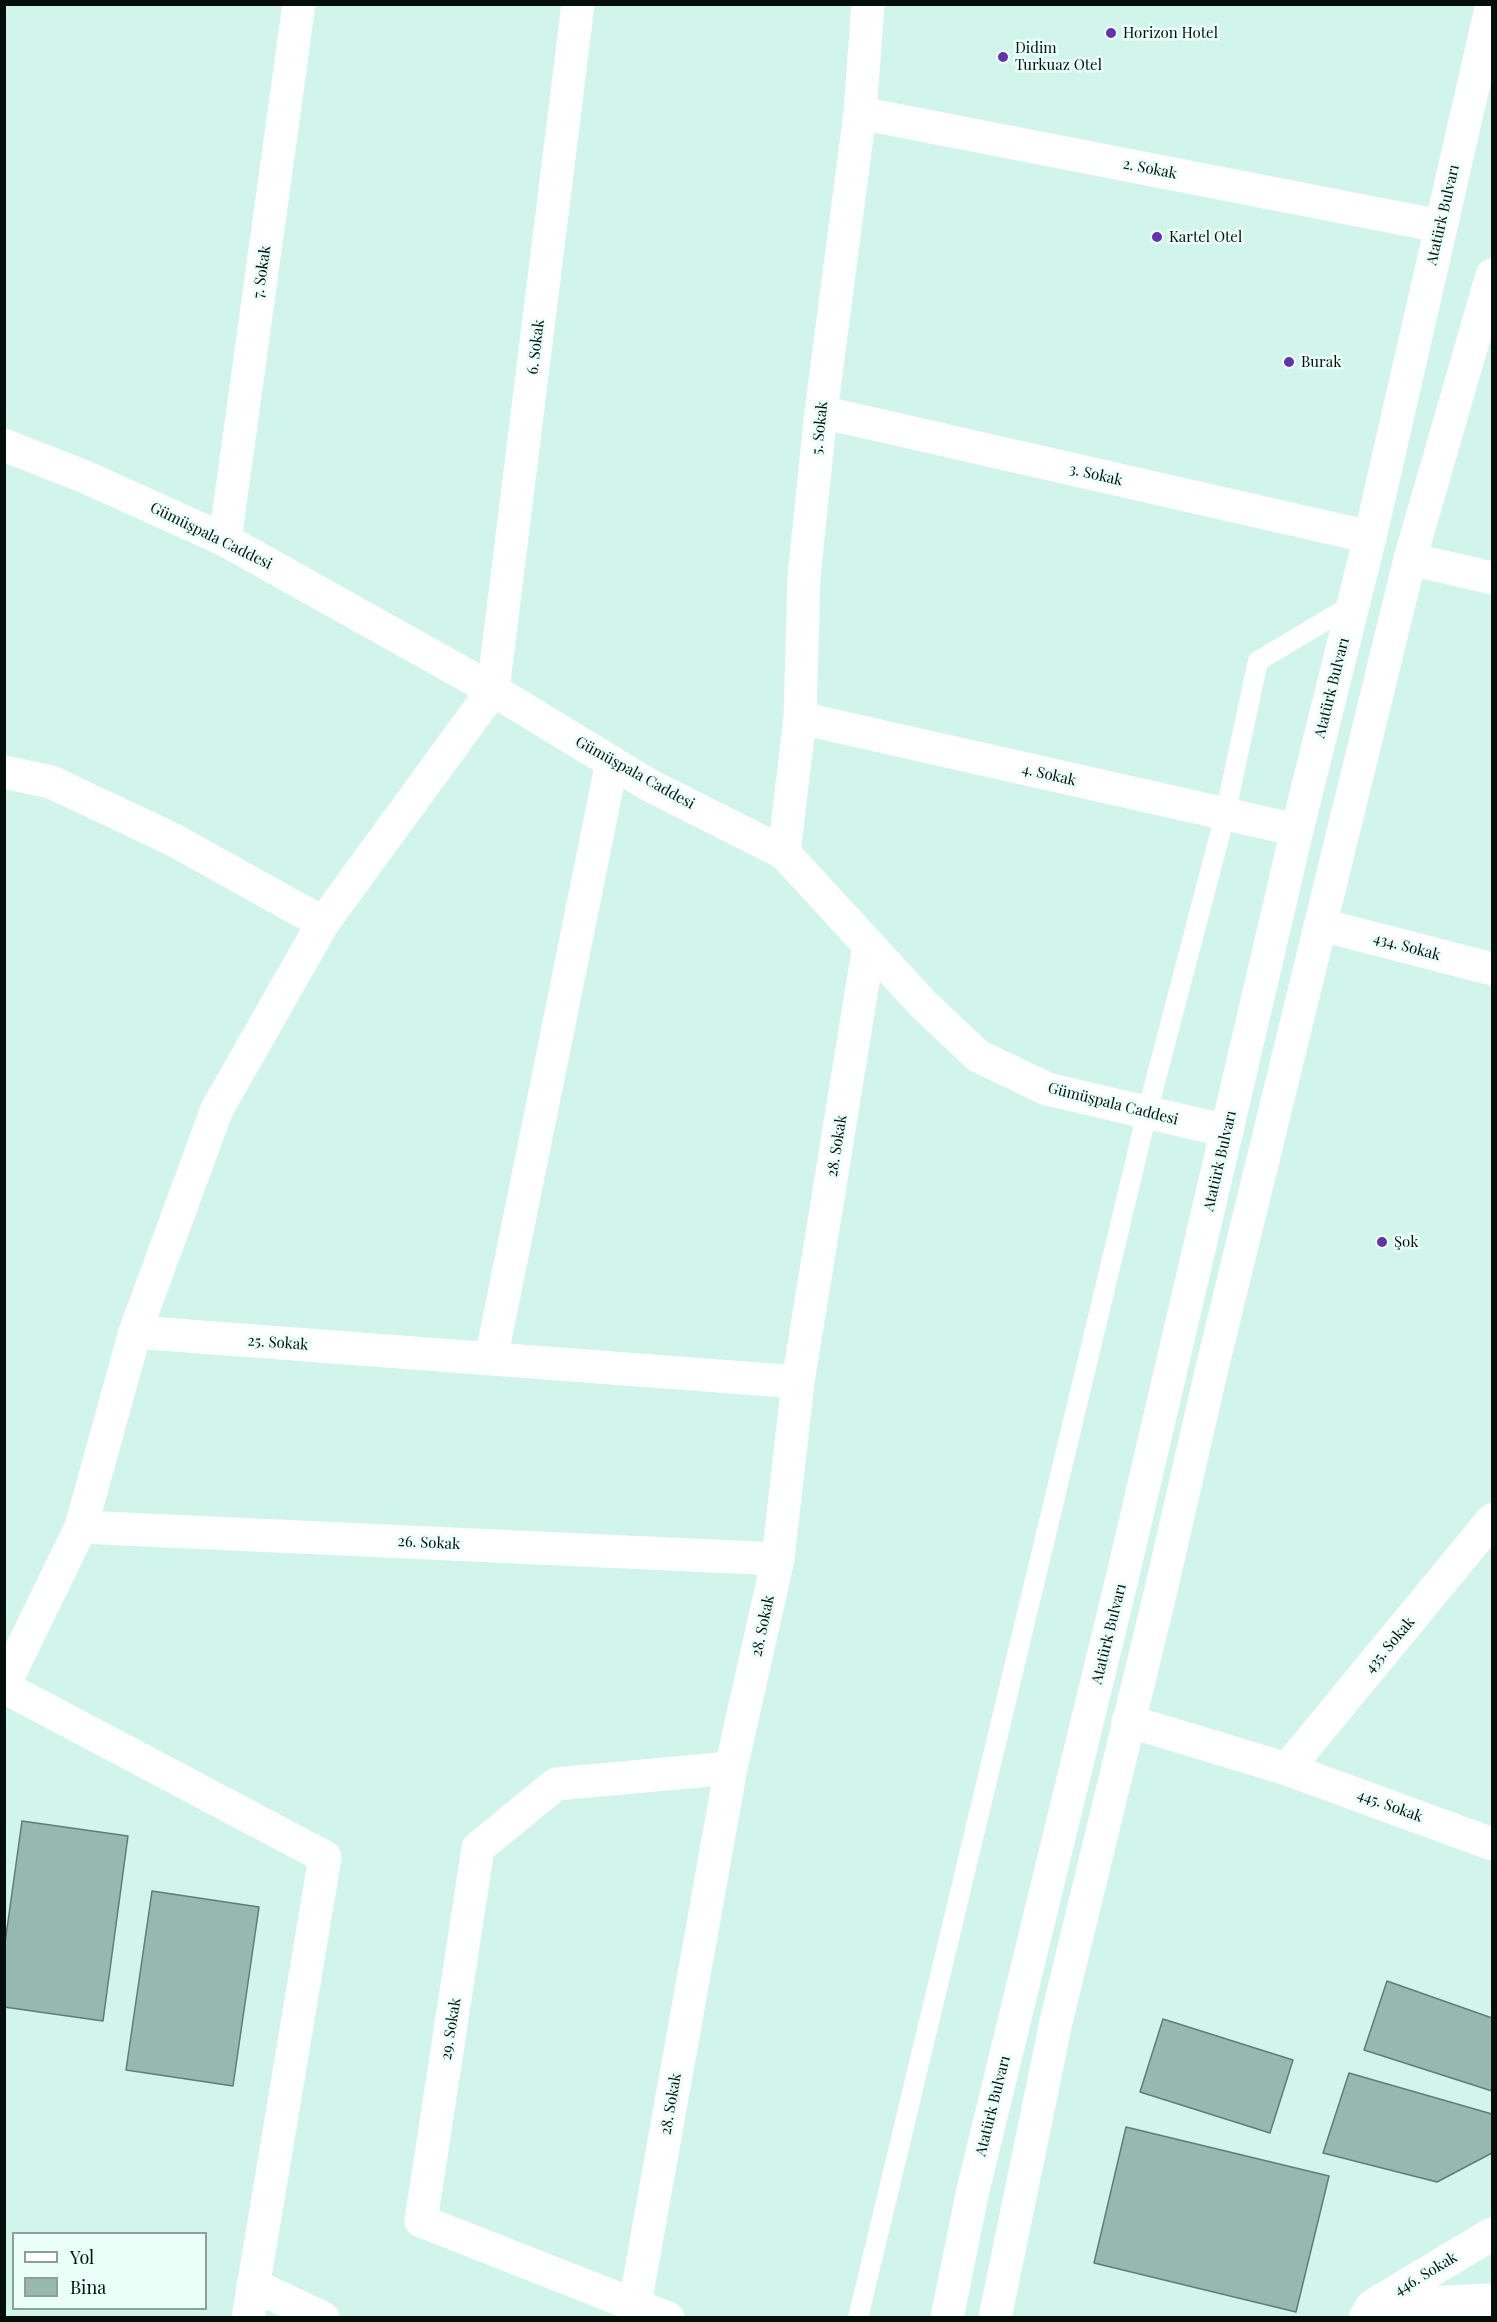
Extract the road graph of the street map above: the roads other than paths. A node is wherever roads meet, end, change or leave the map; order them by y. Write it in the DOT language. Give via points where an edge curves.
graph roads {
  1 [pos="299,4"];
  2 [pos="578,4"];
  3 [pos="868,4"];
  4 [pos="1492,4"];
  5 [pos="860,113"];
  6 [pos="1440,226"];
  7 [pos="1492,275"];
  8 [pos="821,412"];
  9 [pos="4,445"];
  10 [pos="1370,537"];
  11 [pos="225,540"];
  12 [pos="1410,559"];
  13 [pos="1492,578"];
  14 [pos="1352,605"];
  15 [pos="493,690"];
  16 [pos="801,718"];
  17 [pos="612,762"];
  18 [pos="4,772"];
  19 [pos="1225,815"];
  20 [pos="1297,830"];
  21 [pos="784,853"];
  22 [pos="323,923"];
  23 [pos="1322,925"];
  24 [pos="869,945"];
  25 [pos="1492,969"];
  26 [pos="1147,1113"];
  27 [pos="1227,1131"];
  28 [pos="135,1332"];
  29 [pos="491,1359"];
  30 [pos="798,1382"];
  31 [pos="1492,1520"];
  32 [pos="81,1527"];
  33 [pos="778,1559"];
  34 [pos="4,1686"];
  35 [pos="1128,1721"];
  36 [pos="732,1768"];
  37 [pos="1287,1769"];
  38 [pos="1492,1844"];
  39 [pos="1492,2234"];
  40 [pos="253,2285"];
  41 [pos="1492,2300"];
  42 [pos="635,2304"];
  43 [pos="1368,2312"];
  44 [pos="248,2318"];
  45 [pos="323,2318"];
  46 [pos="668,2318"];
  47 [pos="858,2318"];
  48 [pos="947,2318"];
  49 [pos="995,2318"];
  1 -- 11 [label="street, 7. Sokak"];
  2 -- 15 [label="street, 6. Sokak"];
  3 -- 5 [label="street, 5. Sokak"];
  4 -- 6 [label="street, Atatürk Bulvarı"];
  5 -- 6 [label="street, 2. Sokak"];
  5 -- 8 [label="street, 5. Sokak"];
  6 -- 10 [label="street, Atatürk Bulvarı"];
  7 -- 12 [label="street"];
  8 -- 10 [label="street, 3. Sokak"];
  8 -- 16 [label="street, 5. Sokak" via="804,577"];
  9 -- 11 [label="street, Gümüşpala Caddesi"];
  10 -- 14 [label="street, Atatürk Bulvarı"];
  11 -- 15 [label="street, Gümüşpala Caddesi"];
  12 -- 13 [label="street"];
  12 -- 23 [label="street"];
  14 -- 19 [label="lane" via="1258,661"];
  14 -- 20 [label="street, Atatürk Bulvarı"];
  15 -- 17 [label="street, Gümüşpala Caddesi"];
  15 -- 22 [label="street"];
  16 -- 19 [label="street, 4. Sokak"];
  16 -- 21 [label="street, 5. Sokak"];
  17 -- 21 [label="street, Gümüşpala Caddesi" via="649,785"];
  17 -- 29 [label="street"];
  18 -- 22 [label="street" via="51,782 172,839"];
  19 -- 20 [label="street, 4. Sokak"];
  19 -- 26 [label="lane"];
  20 -- 27 [label="street, Atatürk Bulvarı"];
  21 -- 24 [label="street, Gümüşpala Caddesi"];
  22 -- 28 [label="street" via="217,1109"];
  23 -- 25 [label="street, 434. Sokak"];
  23 -- 35 [label="street"];
  24 -- 26 [label="street, Gümüşpala Caddesi" via="978,1056 1047,1089"];
  24 -- 30 [label="street, 28. Sokak"];
  26 -- 27 [label="street, Gümüşpala Caddesi"];
  26 -- 47 [label="lane"];
  27 -- 48 [label="street, Atatürk Bulvarı" via="973,2190"];
  28 -- 29 [label="street, 25. Sokak"];
  28 -- 32 [label="street"];
  29 -- 30 [label="street, 25. Sokak"];
  30 -- 33 [label="street, 28. Sokak"];
  31 -- 37 [label="street, 435. Sokak"];
  32 -- 33 [label="street, 26. Sokak"];
  32 -- 34 [label="street"];
  33 -- 36 [label="street, 28. Sokak"];
  34 -- 40 [label="street" via="325,1857"];
  35 -- 37 [label="street, 445. Sokak"];
  35 -- 49 [label="street" via="1056,2022"];
  36 -- 42 [label="street, 28. Sokak"];
  36 -- 42 [label="street, 29. Sokak" via="556,1784 478,1848 421,2221"];
  37 -- 38 [label="street, 445. Sokak"];
  39 -- 43 [label="street, 446. Sokak"];
  40 -- 44 [label="street"];
  40 -- 45 [label="street"];
  41 -- 43 [label="street"];
  42 -- 46 [label="street, 29. Sokak"];
}
